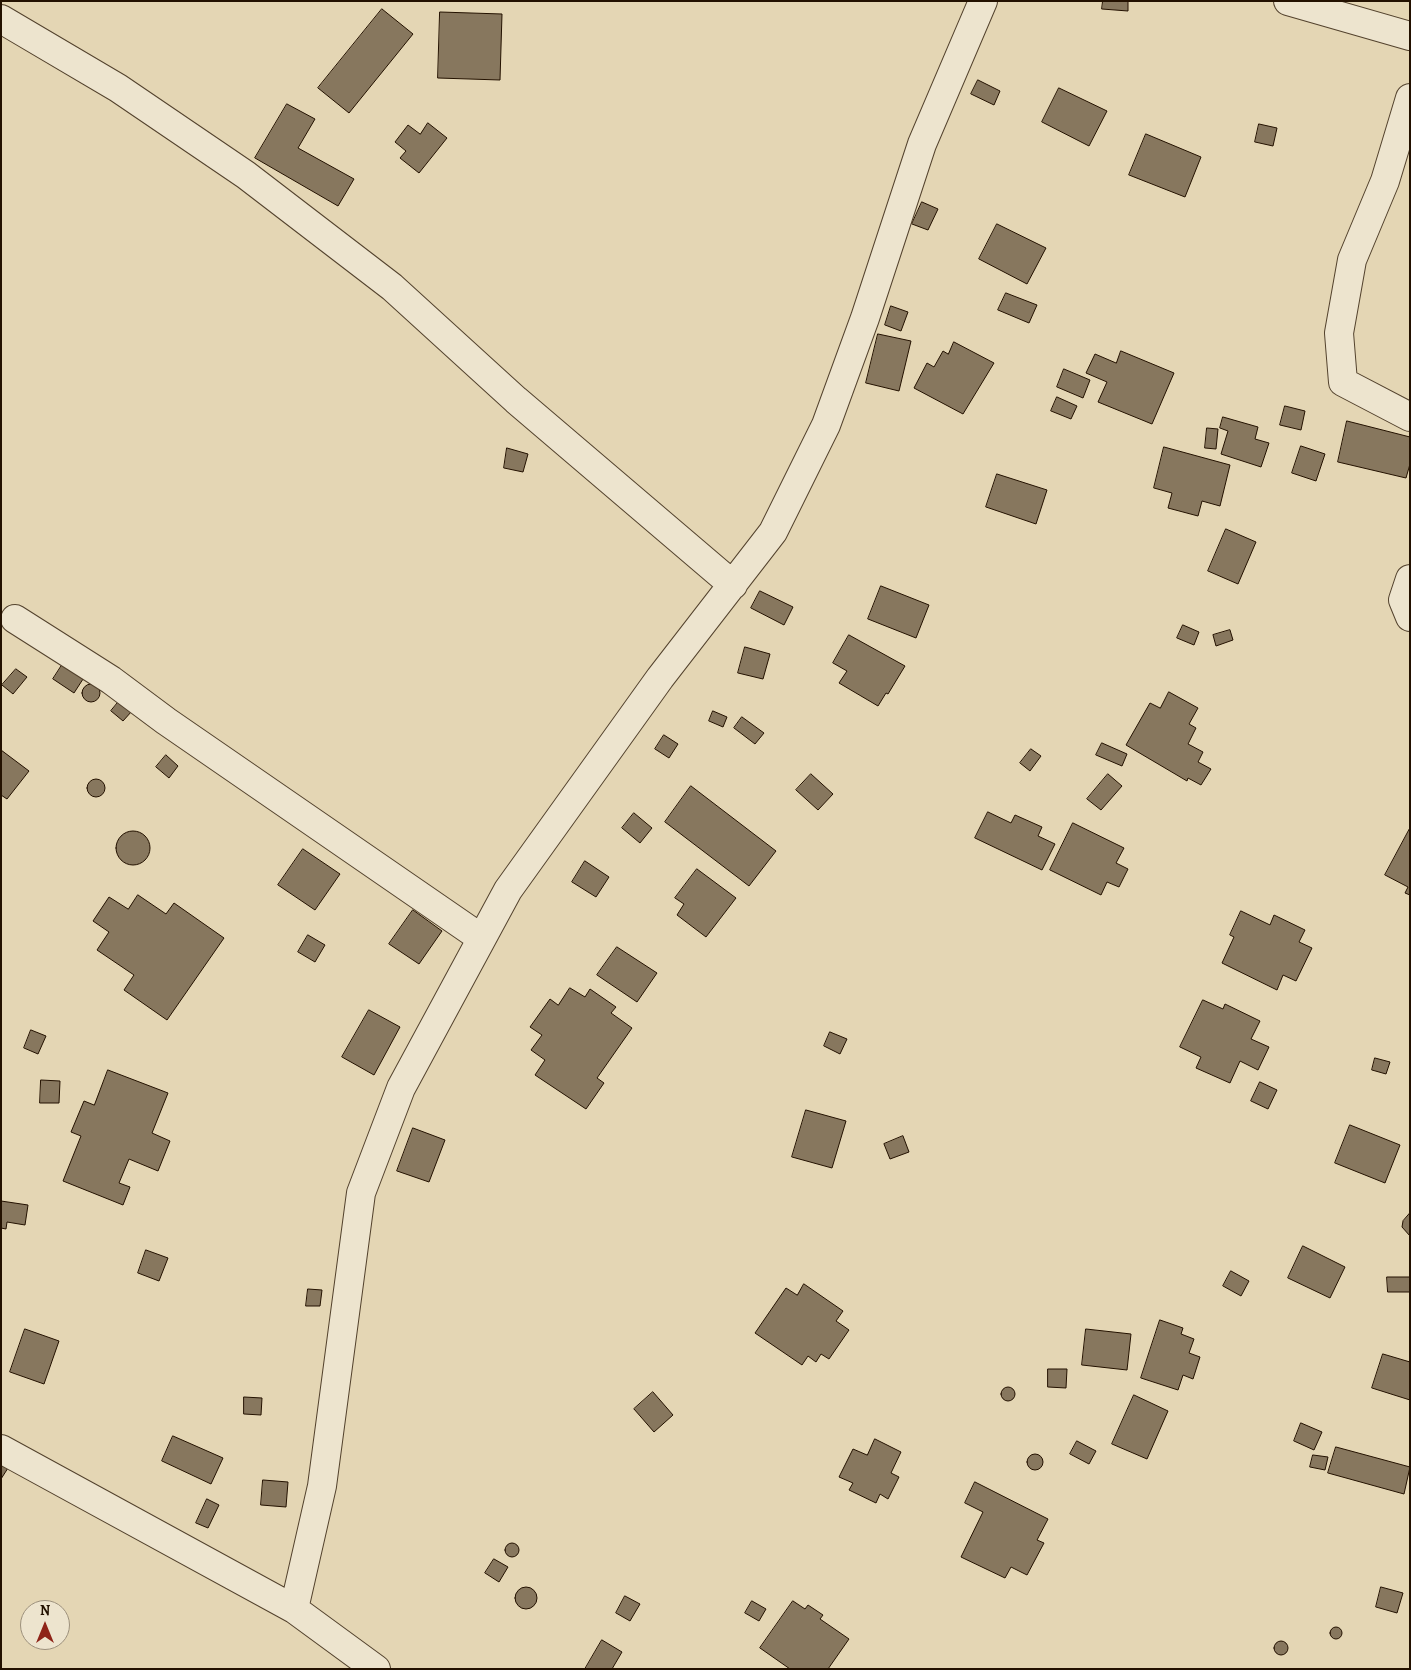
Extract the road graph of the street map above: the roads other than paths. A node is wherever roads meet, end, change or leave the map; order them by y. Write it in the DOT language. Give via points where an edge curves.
graph roads {
  1 [pos="983,1"];
  2 [pos="1288,1"];
  3 [pos="1,19"];
  4 [pos="1410,36"];
  5 [pos="1410,98"];
  6 [pos="1410,417"];
  7 [pos="1410,579"];
  8 [pos="732,585"];
  9 [pos="1410,617"];
  10 [pos="15,619"];
  11 [pos="481,938"];
  12 [pos="1,1449"];
  13 [pos="294,1609"];
  14 [pos="376,1669"];
  1 -- 8 [label="street" via="922,144 826,425 773,532"];
  2 -- 4 [label="street"];
  3 -- 8 [label="street" via="118,88 238,169 384,281 516,400"];
  5 -- 6 [label="street" via="1385,181 1352,260 1339,333 1343,382"];
  7 -- 9 [label="street" via="1403,600"];
  8 -- 11 [label="street" via="660,678 508,890"];
  10 -- 11 [label="street" via="112,680"];
  11 -- 13 [label="street" via="401,1088 361,1192 322,1486"];
  12 -- 13 [label="street"];
  13 -- 14 [label="street"];
}
